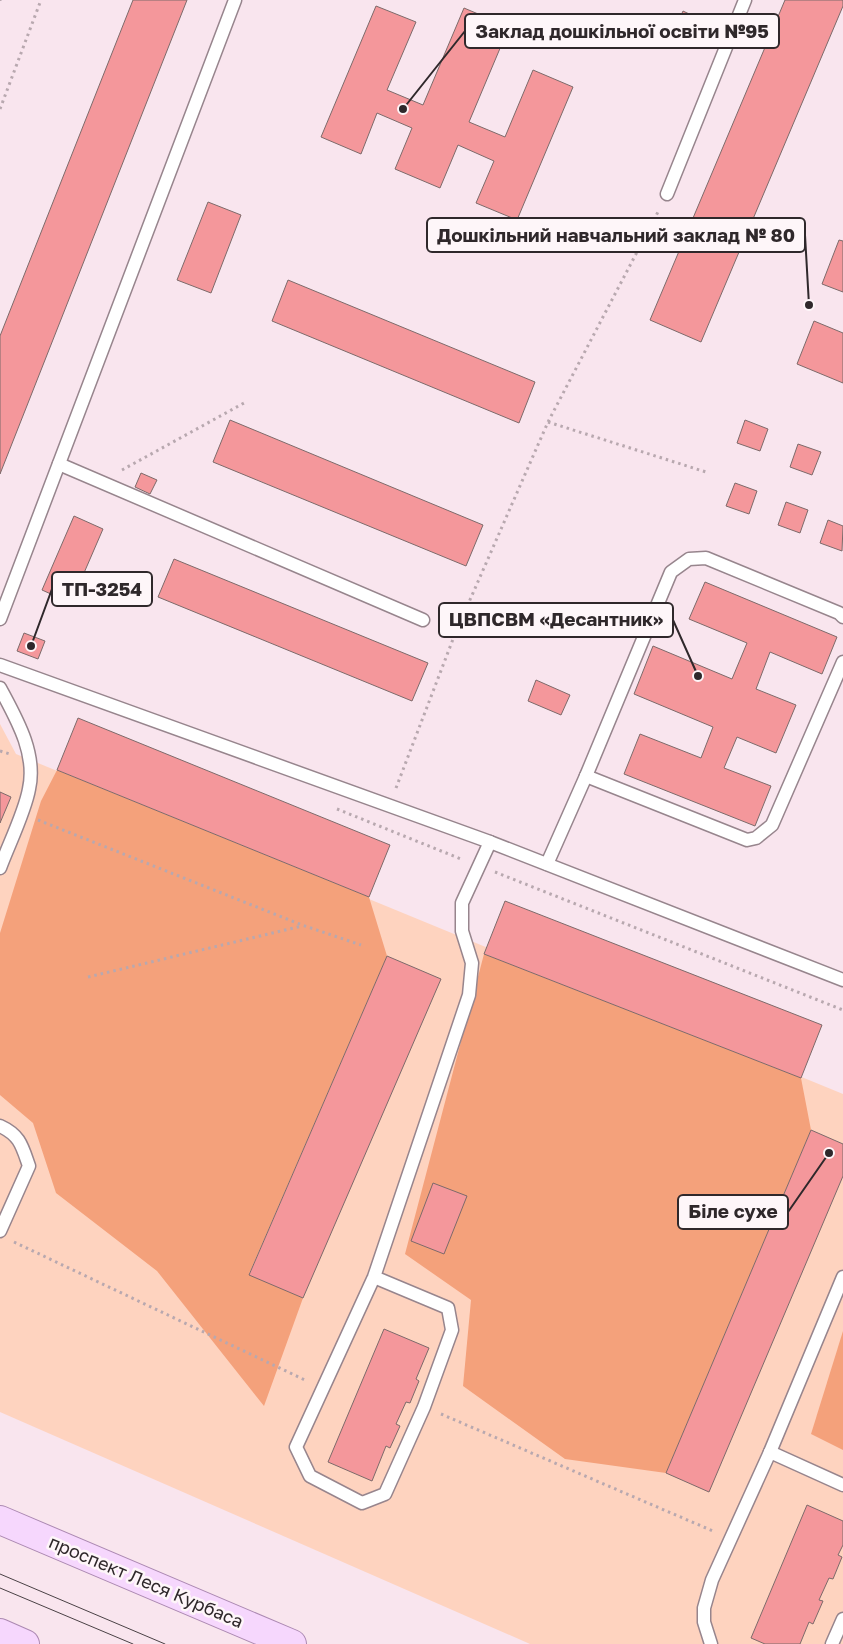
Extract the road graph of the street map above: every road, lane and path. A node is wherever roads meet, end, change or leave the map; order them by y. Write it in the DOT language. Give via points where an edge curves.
graph roads {
  1 [pos="41,0"];
  2 [pos="235,0"];
  3 [pos="745,0"];
  4 [pos="0,109"];
  5 [pos="667,194"];
  6 [pos="244,403"];
  7 [pos="548,422"];
  8 [pos="59,464"];
  9 [pos="706,472"];
  10 [pos="101,481"];
  11 [pos="843,617"];
  12 [pos="0,619"];
  13 [pos="423,620"];
  14 [pos="843,662"];
  15 [pos="0,664"];
  16 [pos="0,688"];
  17 [pos="586,776"];
  18 [pos="389,805"];
  19 [pos="332,807"];
  20 [pos="21,813"];
  21 [pos="490,842"];
  22 [pos="547,864"];
  23 [pos="479,866"];
  24 [pos="0,868"];
  25 [pos="302,925"];
  26 [pos="361,945"];
  27 [pos="88,977"];
  28 [pos="843,980"];
  29 [pos="843,1010"];
  30 [pos="0,1126"];
  31 [pos="4,1235"];
  32 [pos="374,1277"];
  33 [pos="843,1277"];
  34 [pos="323,1389"];
  35 [pos="424,1407"];
  36 [pos="770,1452"];
  37 [pos="843,1485"];
  38 [pos="0,1520"];
  39 [pos="729,1537"];
  40 [pos="843,1618"];
  41 [pos="0,1633"];
  42 [pos="25,1644"];
  43 [pos="292,1644"];
  44 [pos="711,1644"];
  45 [pos="832,1644"];
  1 -- 4 [label="path"];
  2 -- 8 [label="lane"];
  3 -- 5 [label="lane"];
  5 -- 7 [label="path"];
  6 -- 10 [label="path"];
  7 -- 9 [label="path"];
  7 -- 18 [label="path" via="455,634"];
  8 -- 10 [label="lane"];
  8 -- 12 [label="lane"];
  10 -- 13 [label="lane"];
  11 -- 17 [label="lane" via="706,558 689,559 671,572"];
  14 -- 17 [label="lane" via="772,825 756,838 747,840"];
  15 -- 18 [label="lane"];
  16 -- 20 [label="lane" via="22,729 29,759 30,789"];
  17 -- 22 [label="lane"];
  18 -- 21 [label="lane"];
  19 -- 23 [label="path"];
  20 -- 24 [label="lane"];
  20 -- 25 [label="path"];
  21 -- 22 [label="lane"];
  21 -- 23 [label="lane"];
  22 -- 28 [label="lane"];
  23 -- 29 [label="path"];
  23 -- 32 [label="lane" via="462,903 462,931 472,962 468,995"];
  25 -- 26 [label="path"];
  25 -- 27 [label="path"];
  30 -- 31 [label="lane" via="13,1132 22,1145 29,1166"];
  31 -- 34 [label="path"];
  32 -- 34 [label="lane"];
  32 -- 35 [label="lane" via="448,1308 452,1330"];
  33 -- 36 [label="lane"];
  34 -- 35 [label="lane" via="296,1447 310,1476 362,1503 385,1494"];
  35 -- 39 [label="path"];
  36 -- 37 [label="lane"];
  36 -- 39 [label="lane"];
  38 -- 43 [label="main road, проспект Леся Курбаса"];
  39 -- 44 [label="lane" via="704,1608 704,1622"];
  40 -- 45 [label="lane"];
  41 -- 42 [label="main road"];
}
